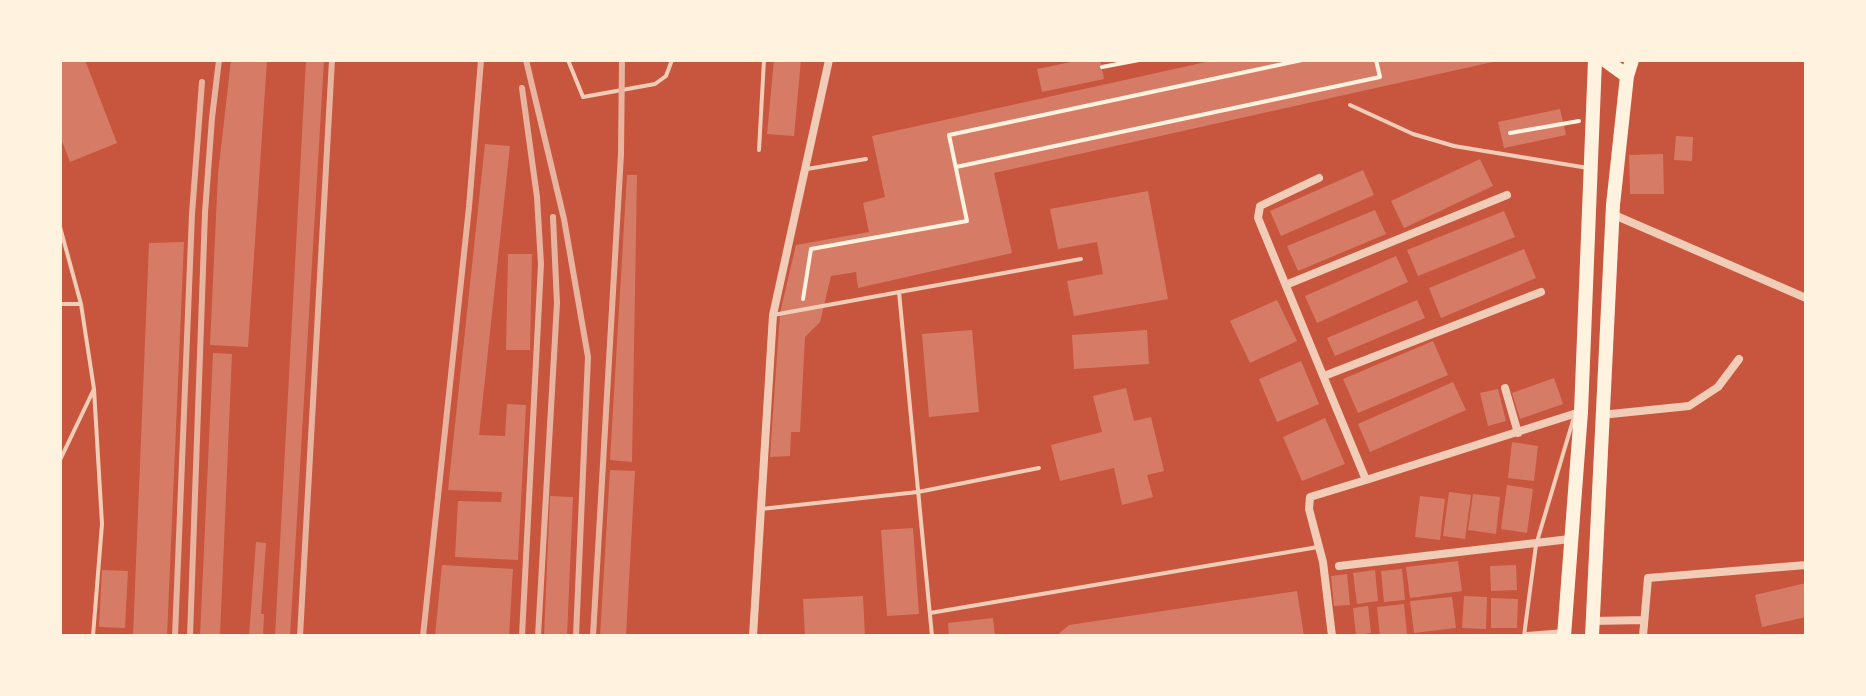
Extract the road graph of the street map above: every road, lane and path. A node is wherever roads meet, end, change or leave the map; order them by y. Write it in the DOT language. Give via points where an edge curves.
graph roads {
  1 [pos="568,60"];
  2 [pos="672,60"];
  3 [pos="764,60"];
  4 [pos="829,60"];
  5 [pos="1139,60"];
  6 [pos="1302,60"];
  7 [pos="1376,60"];
  8 [pos="1595,60"];
  9 [pos="1605,60"];
  10 [pos="1632,60"];
  11 [pos="1102,67"];
  12 [pos="1627,76"];
  13 [pos="1350,105"];
  14 [pos="1593,118"];
  15 [pos="1510,133"];
  16 [pos="759,150"];
  17 [pos="866,159"];
  18 [pos="956,167"];
  19 [pos="1591,168"];
  20 [pos="805,169"];
  21 [pos="1319,178"];
  22 [pos="1507,195"];
  23 [pos="1612,214"];
  24 [pos="60,227"];
  25 [pos="1081,259"];
  26 [pos="1288,284"];
  27 [pos="899,292"];
  28 [pos="1541,292"];
  29 [pos="804,296"];
  30 [pos="1806,298"];
  31 [pos="60,304"];
  32 [pos="81,304"];
  33 [pos="773,315"];
  34 [pos="1739,359"];
  35 [pos="1324,376"];
  36 [pos="1505,388"];
  37 [pos="94,389"];
  38 [pos="1578,414"];
  39 [pos="1601,415"];
  40 [pos="1518,433"];
  41 [pos="60,460"];
  42 [pos="1039,468"];
  43 [pos="1366,480"];
  44 [pos="918,492"];
  45 [pos="761,509"];
  46 [pos="1570,539"];
  47 [pos="1536,545"];
  48 [pos="1319,547"];
  49 [pos="1806,565"];
  50 [pos="1339,566"];
  51 [pos="930,613"];
  52 [pos="1644,620"];
  53 [pos="1592,628"];
  54 [pos="1564,634"];
  55 [pos="93,636"];
  56 [pos="753,636"];
  57 [pos="932,636"];
  58 [pos="1332,636"];
  59 [pos="1526,636"];
  60 [pos="1643,636"];
  1 -- 2 [label="lane" via="583,97 655,84 666,76"];
  3 -- 16 [label="lane"];
  4 -- 20 [label="street"];
  5 -- 11 [label="path"];
  6 -- 18 [label="path" via="949,135"];
  7 -- 18 [label="path" via="1380,77"];
  8 -- 14 [label="main road"];
  9 -- 12 [label="main road"];
  10 -- 12 [label="main road"];
  12 -- 23 [label="main road"];
  13 -- 19 [label="lane" via="1454,146"];
  14 -- 15 [label="path"];
  14 -- 19 [label="main road"];
  17 -- 20 [label="lane"];
  18 -- 29 [label="path" via="967,221 811,249"];
  19 -- 38 [label="main road"];
  20 -- 33 [label="street"];
  21 -- 26 [label="street" via="1260,206 1258,212"];
  22 -- 26 [label="street"];
  23 -- 30 [label="street"];
  23 -- 39 [label="main road"];
  24 -- 32 [label="lane"];
  25 -- 27 [label="lane"];
  26 -- 35 [label="street"];
  27 -- 33 [label="lane"];
  27 -- 44 [label="lane"];
  28 -- 35 [label="street"];
  31 -- 32 [label="lane"];
  32 -- 37 [label="lane"];
  33 -- 45 [label="street"];
  34 -- 39 [label="street" via="1718,387 1689,406"];
  35 -- 43 [label="street"];
  36 -- 40 [label="street"];
  37 -- 41 [label="lane"];
  37 -- 55 [label="lane" via="102,524"];
  38 -- 40 [label="street"];
  38 -- 46 [label="main road"];
  38 -- 47 [label="lane"];
  39 -- 53 [label="main road"];
  40 -- 43 [label="street"];
  42 -- 44 [label="lane"];
  43 -- 48 [label="street" via="1310,497"];
  44 -- 45 [label="lane"];
  44 -- 51 [label="lane"];
  45 -- 56 [label="street"];
  46 -- 47 [label="street"];
  46 -- 54 [label="main road"];
  47 -- 50 [label="street"];
  47 -- 59 [label="lane"];
  48 -- 51 [label="lane"];
  48 -- 58 [label="street"];
  49 -- 52 [label="street" via="1651,577 1646,581"];
  51 -- 57 [label="lane"];
  52 -- 53 [label="street"];
  52 -- 60 [label="street"];
  54 -- 59 [label="street"];
}
